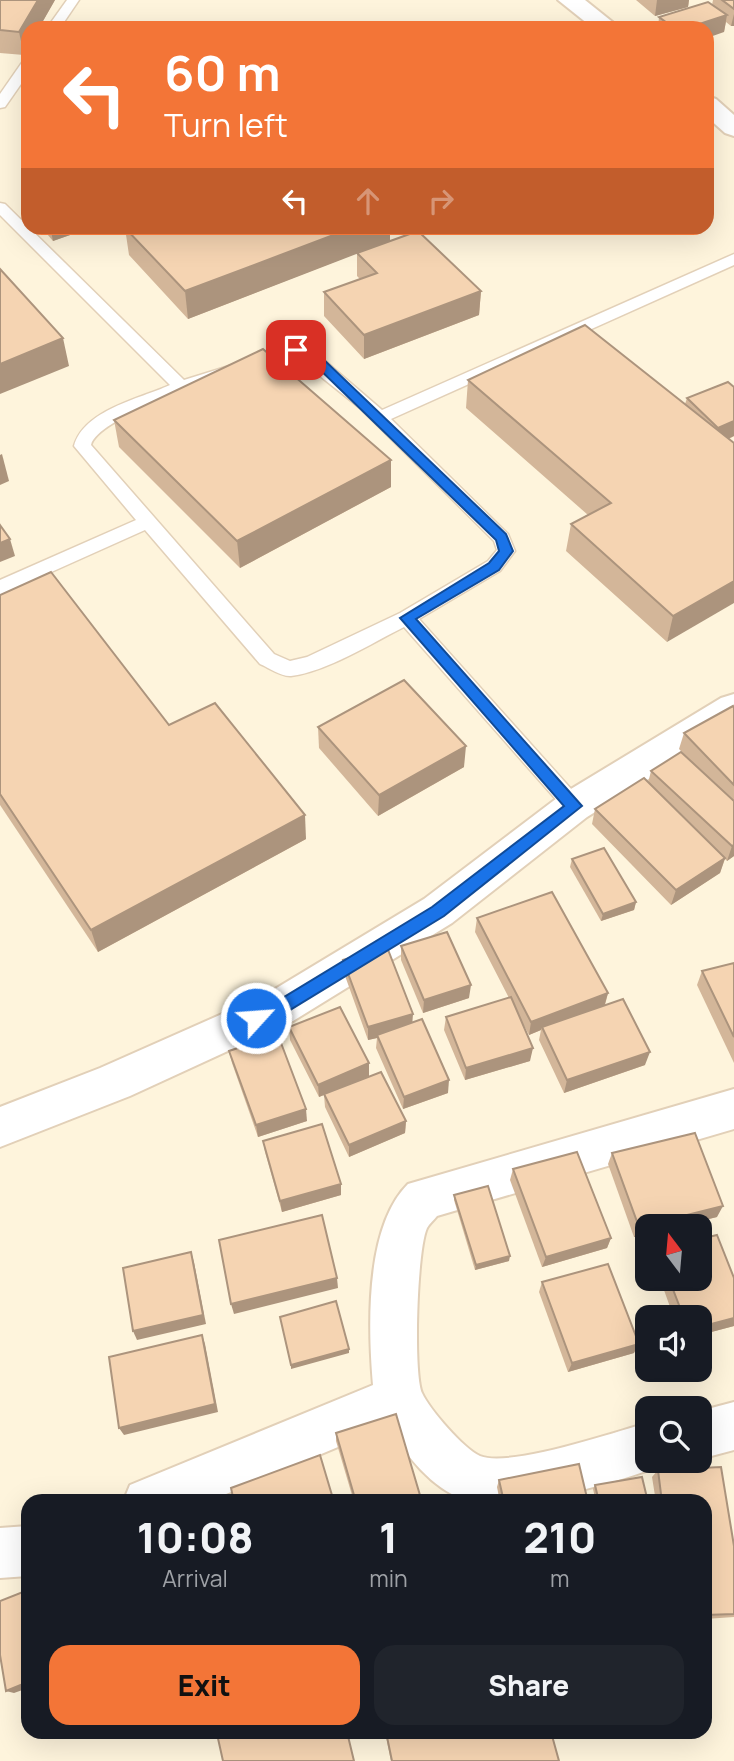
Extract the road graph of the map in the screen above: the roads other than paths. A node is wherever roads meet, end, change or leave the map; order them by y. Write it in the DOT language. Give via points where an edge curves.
graph roads {
  1 [pos="73,0"];
  2 [pos="570,0"];
  3 [pos="58,21"];
  4 [pos="598,21"];
  5 [pos="21,74"];
  6 [pos="0,104"];
  7 [pos="714,110"];
  8 [pos="734,128"];
  9 [pos="0,207"];
  10 [pos="21,228"];
  11 [pos="28,235"];
  12 [pos="734,259"];
  13 [pos="181,386"];
  14 [pos="378,418"];
  15 [pos="145,523"];
  16 [pos="0,588"];
  17 [pos="407,618"];
  18 [pos="734,708"];
  19 [pos="574,806"];
  20 [pos="734,1109"];
  21 [pos="0,1127"];
  22 [pos="399,1398"];
  23 [pos="734,1426"];
  24 [pos="712,1431"];
  25 [pos="635,1450"];
  26 [pos="166,1494"];
  27 [pos="21,1551"];
  28 [pos="0,1553"];
  1 -- 3 [label="lane"];
  2 -- 4 [label="street"];
  5 -- 6 [label="lane"];
  7 -- 8 [label="street"];
  9 -- 10 [label="lane"];
  11 -- 13 [label="lane"];
  12 -- 14 [label="lane"];
  13 -- 14 [label="lane" via="296,350 315,358"];
  13 -- 15 [label="lane" via="96,424 82,446"];
  14 -- 17 [label="lane" via="502,538 506,551 494,566"];
  15 -- 16 [label="lane"];
  15 -- 17 [label="lane" via="267,659 289,669 312,663"];
  17 -- 19 [label="lane"];
  18 -- 19 [label="street"];
  19 -- 21 [label="street" via="438,911 279,1008"];
  20 -- 22 [label="street" via="424,1199 409,1215 396,1271"];
  22 -- 25 [label="street" via="424,1438 474,1479 502,1483"];
  22 -- 26 [label="street"];
  23 -- 24 [label="street"];
  27 -- 28 [label="street"];
}
